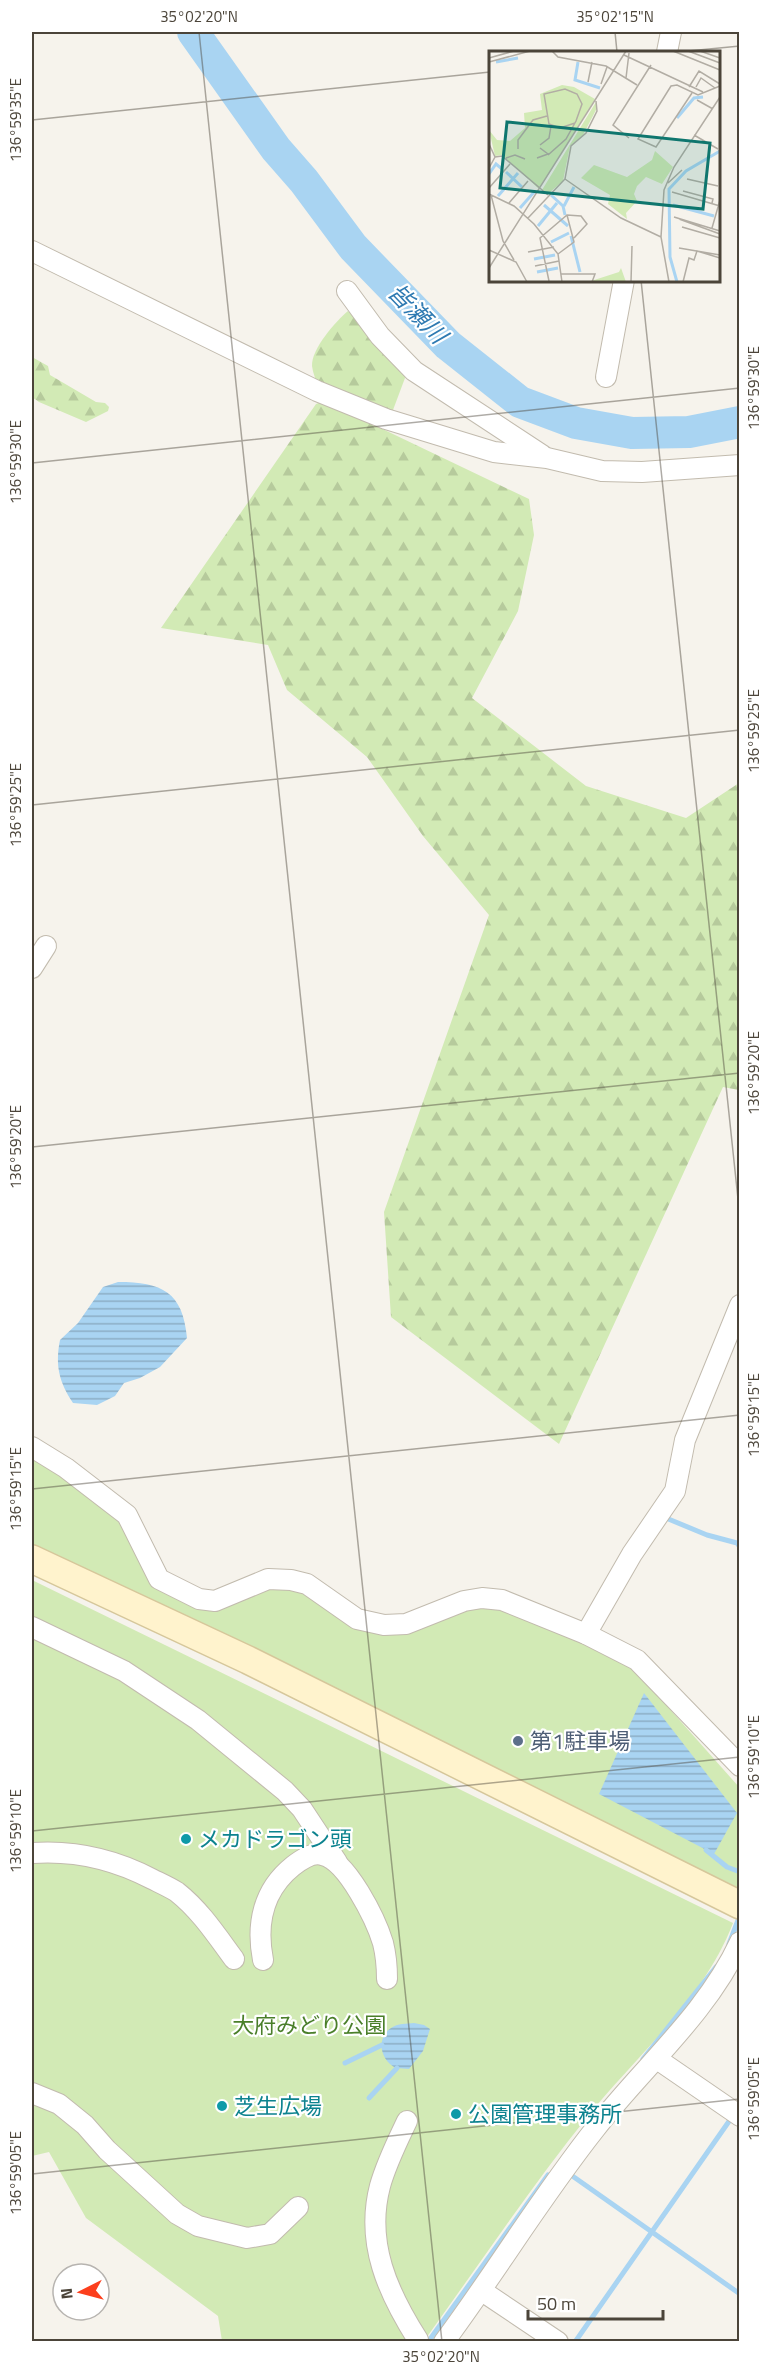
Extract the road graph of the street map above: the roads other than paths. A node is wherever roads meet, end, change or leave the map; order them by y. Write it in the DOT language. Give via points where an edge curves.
graph roads {
  1 [pos="670,32"];
  2 [pos="667,51"];
  3 [pos="32,252"];
  4 [pos="624,282"];
  5 [pos="347,291"];
  6 [pos="606,377"];
  7 [pos="547,458"];
  8 [pos="740,465"];
  9 [pos="46,946"];
  10 [pos="32,968"];
  11 [pos="740,1305"];
  12 [pos="32,1448"];
  13 [pos="32,1559"];
  14 [pos="32,1627"];
  15 [pos="586,1634"];
  16 [pos="740,1766"];
  17 [pos="32,1853"];
  18 [pos="337,1862"];
  19 [pos="736,1903"];
  20 [pos="740,1942"];
  21 [pos="234,1959"];
  22 [pos="263,1960"];
  23 [pos="387,1979"];
  24 [pos="657,2059"];
  25 [pos="32,2093"];
  26 [pos="740,2116"];
  27 [pos="407,2121"];
  28 [pos="298,2207"];
  29 [pos="482,2291"];
  30 [pos="418,2340"];
  31 [pos="444,2342"];
  32 [pos="558,2342"];
  1 -- 2 [label="street"];
  3 -- 7 [label="street" via="317,391 376,415 494,452"];
  4 -- 6 [label="street"];
  5 -- 7 [label="street" via="380,336 414,371"];
  7 -- 8 [label="street" via="602,471"];
  9 -- 10 [label="street"];
  11 -- 15 [label="street" via="685,1440 675,1491 632,1554"];
  12 -- 15 [label="street" via="66,1468 127,1515 159,1579 199,1599 215,1601 268,1579 291,1580 307,1584 357,1619 384,1625 406,1624 482,1598 502,1600"];
  13 -- 19 [label="street" via="248,1660"];
  14 -- 18 [label="street" via="124,1671 198,1720 285,1791 302,1809"];
  15 -- 16 [label="street" via="637,1660"];
  17 -- 21 [label="street" via="57,1851 100,1857 176,1891"];
  18 -- 22 [label="street" via="315,1854 301,1860 279,1879 264,1908 260,1943"];
  18 -- 23 [label="street" via="374,1922 385,1952"];
  20 -- 24 [label="street" via="716,1984"];
  24 -- 26 [label="street"];
  24 -- 29 [label="street" via="595,2128"];
  25 -- 28 [label="street" via="59,2104 177,2214 198,2226 247,2238 270,2234"];
  27 -- 30 [label="street" via="380,2188 375,2237 392,2294"];
  29 -- 31 [label="street"];
  29 -- 32 [label="street"];
}
